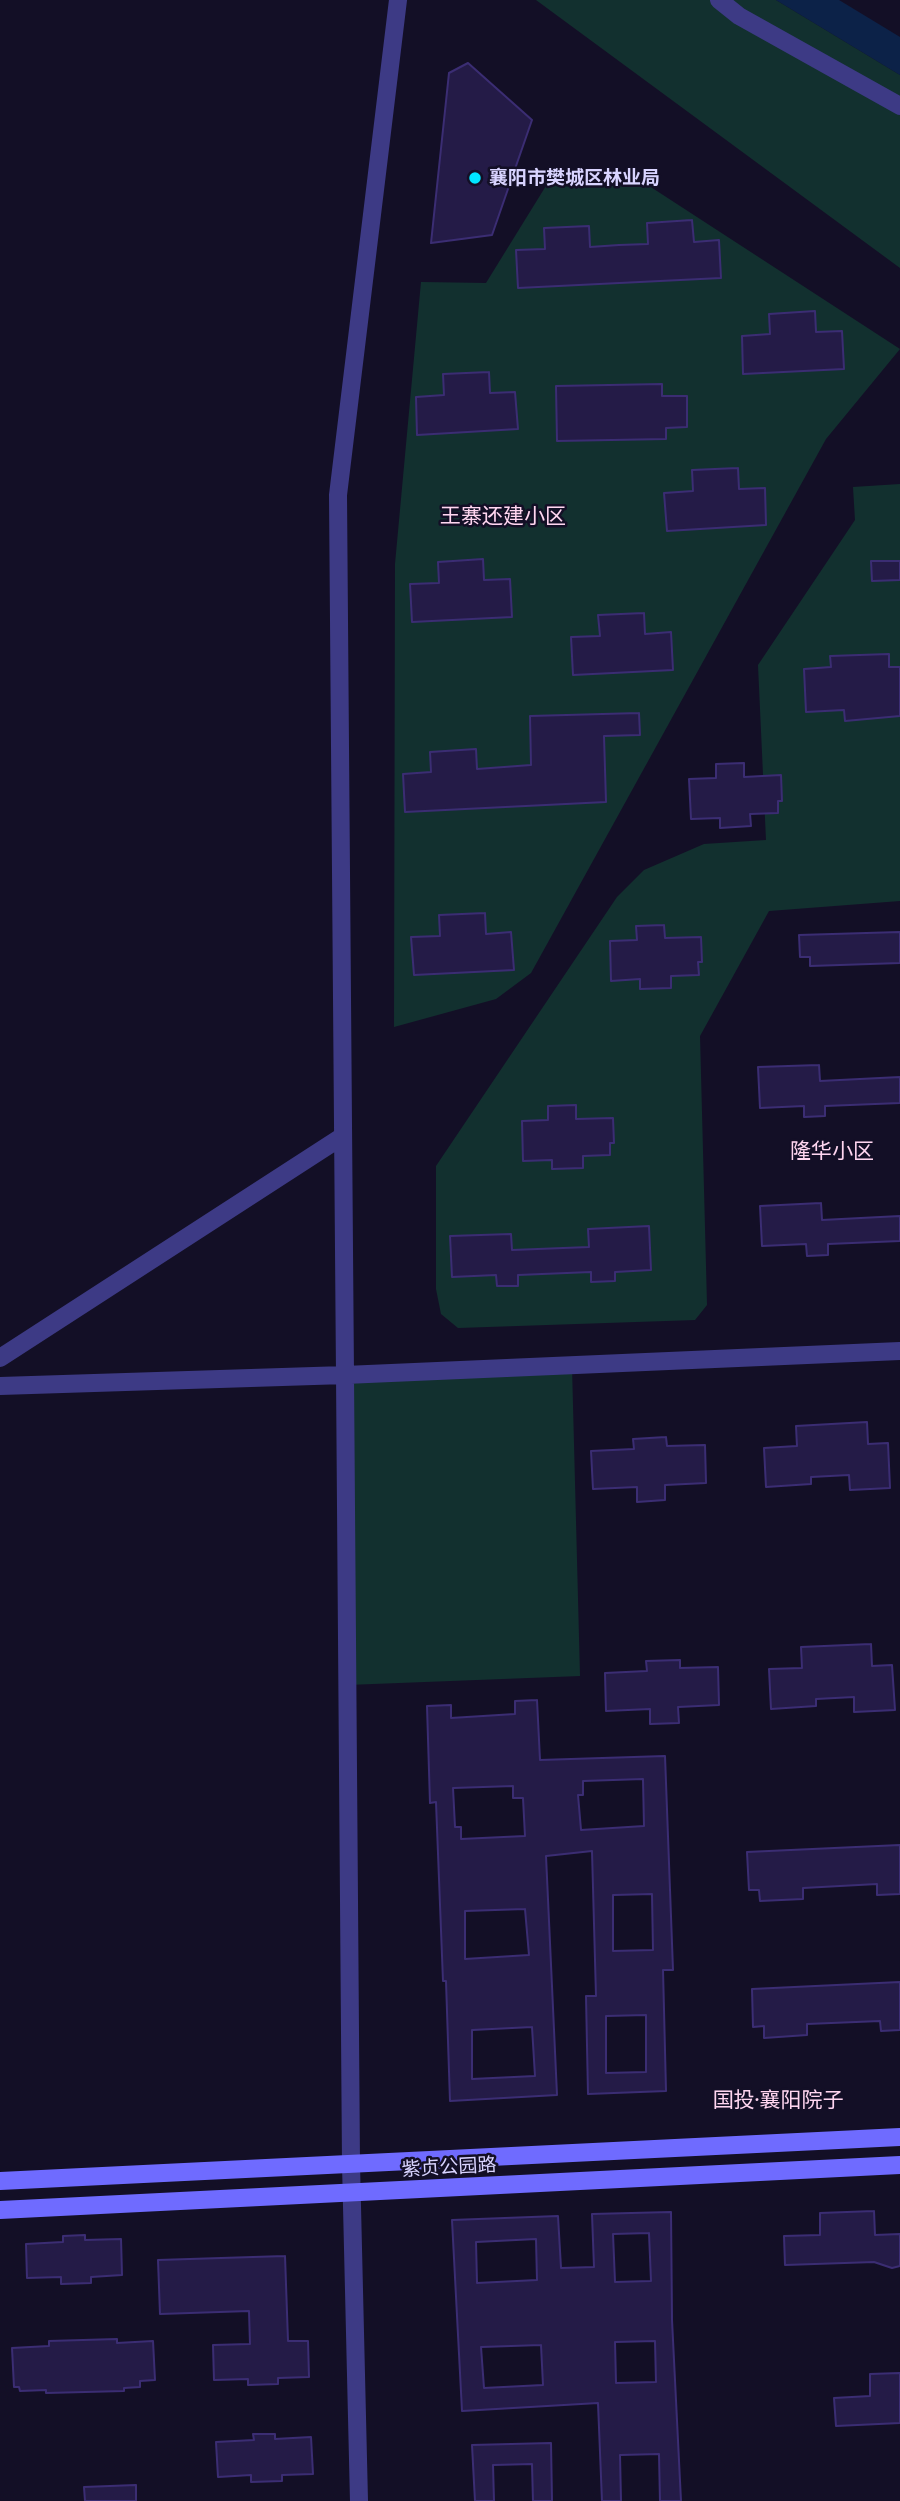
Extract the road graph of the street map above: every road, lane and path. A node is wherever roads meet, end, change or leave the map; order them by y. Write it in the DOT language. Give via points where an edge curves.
graph roads {
  1 [pos="398,0"];
  2 [pos="719,0"];
  3 [pos="900,106"];
  4 [pos="343,1136"];
  5 [pos="900,1351"];
  6 [pos="0,1358"];
  7 [pos="345,1375"];
  8 [pos="0,1386"];
  9 [pos="900,2137"];
  10 [pos="351,2164"];
  11 [pos="900,2165"];
  12 [pos="0,2181"];
  13 [pos="352,2193"];
  14 [pos="0,2210"];
  15 [pos="359,2501"];
  1 -- 4 [label="street" via="338,495"];
  2 -- 3 [label="street" via="739,16"];
  4 -- 6 [label="street"];
  4 -- 7 [label="street"];
  5 -- 7 [label="street"];
  7 -- 8 [label="street"];
  7 -- 10 [label="street"];
  9 -- 10 [label="street, 紫贞公园路"];
  10 -- 12 [label="street, 紫贞公园路"];
  10 -- 13 [label="street"];
  11 -- 13 [label="street, 紫贞公园路"];
  13 -- 14 [label="street, 紫贞公园路"];
  13 -- 15 [label="street"];
}
